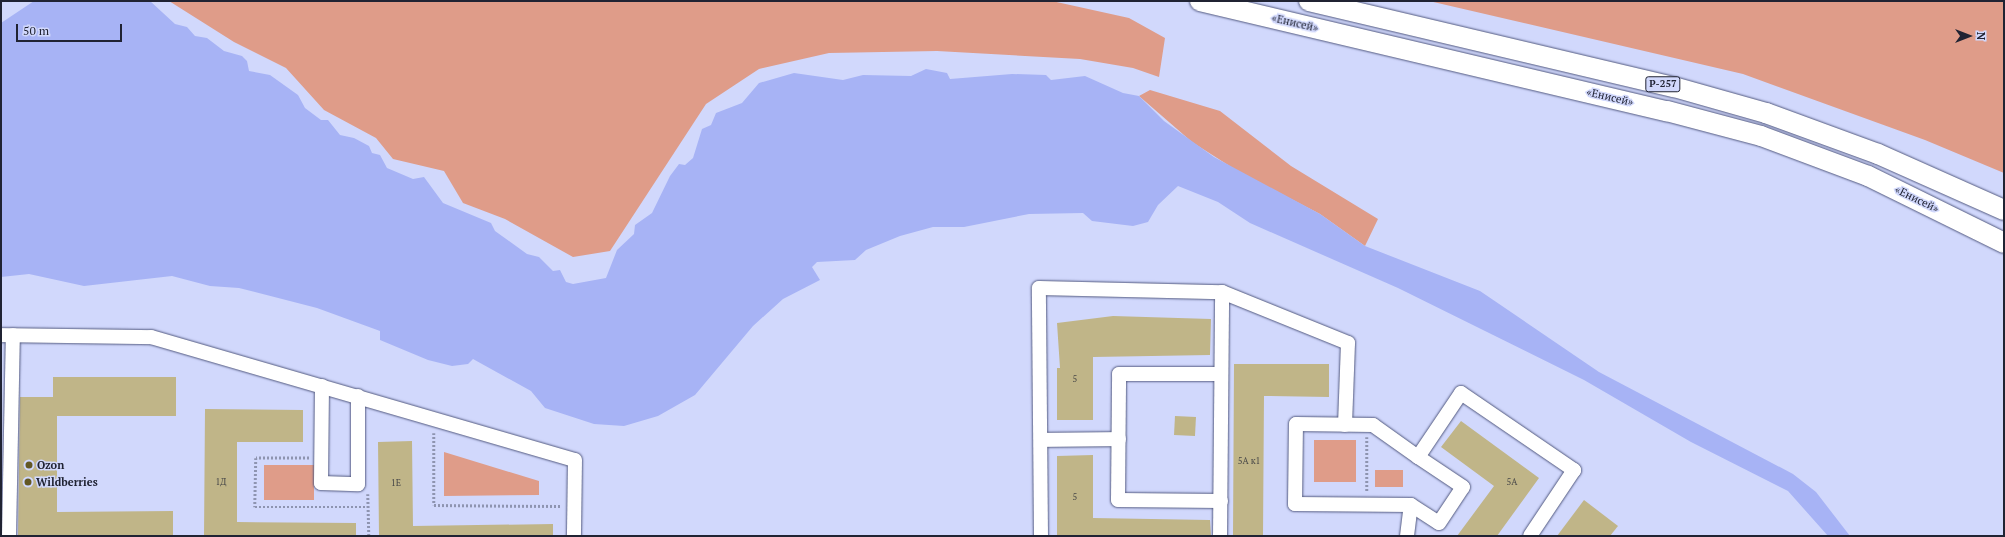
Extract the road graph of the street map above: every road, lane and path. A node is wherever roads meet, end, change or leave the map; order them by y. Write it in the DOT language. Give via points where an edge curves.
graph roads {
  1 [pos="1200,1"];
  2 [pos="1309,1"];
  3 [pos="2004,210"];
  4 [pos="2004,243"];
  5 [pos="1222,292"];
  6 [pos="7,335"];
  7 [pos="1221,374"];
  8 [pos="322,386"];
  9 [pos="358,396"];
  10 [pos="434,419"];
  11 [pos="1346,425"];
  12 [pos="1366,425"];
  13 [pos="1119,439"];
  14 [pos="1041,440"];
  15 [pos="1418,457"];
  16 [pos="321,458"];
  17 [pos="1220,501"];
  18 [pos="1367,504"];
  19 [pos="1412,505"];
  20 [pos="574,506"];
  21 [pos="368,507"];
  22 [pos="9,536"];
  23 [pos="574,536"];
  24 [pos="1041,536"];
  25 [pos="1220,536"];
  26 [pos="1407,536"];
  27 [pos="1530,536"];
  1 -- 4 [label="highway, «Енисей» / Р-257" via="1667,111 1761,136 1868,176"];
  2 -- 3 [label="highway, Р-257" via="1667,85 1766,112 1878,154"];
  5 -- 7 [label="lane"];
  5 -- 11 [label="lane" via="1348,343"];
  5 -- 14 [label="lane" via="1039,288"];
  6 -- 8 [label="lane" via="151,337"];
  6 -- 22 [label="lane"];
  7 -- 13 [label="lane" via="1119,374"];
  7 -- 17 [label="lane"];
  8 -- 9 [label="lane"];
  8 -- 16 [label="lane"];
  9 -- 10 [label="lane"];
  9 -- 16 [label="lane" via="358,484 321,483"];
  10 -- 20 [label="lane" via="575,460"];
  10 -- 20 [label="path" via="434,506"];
  11 -- 12 [label="lane"];
  11 -- 18 [label="lane" via="1296,424 1295,504"];
  12 -- 15 [label="lane" via="1373,425"];
  12 -- 18 [label="path"];
  13 -- 14 [label="lane"];
  13 -- 17 [label="lane" via="1118,500"];
  14 -- 24 [label="lane"];
  15 -- 19 [label="lane" via="1463,487 1439,523"];
  15 -- 27 [label="lane" via="1461,393 1574,470"];
  16 -- 21 [label="path" via="256,458 255,507"];
  17 -- 25 [label="lane"];
  18 -- 19 [label="lane"];
  19 -- 26 [label="lane"];
  20 -- 23 [label="lane"];
}
